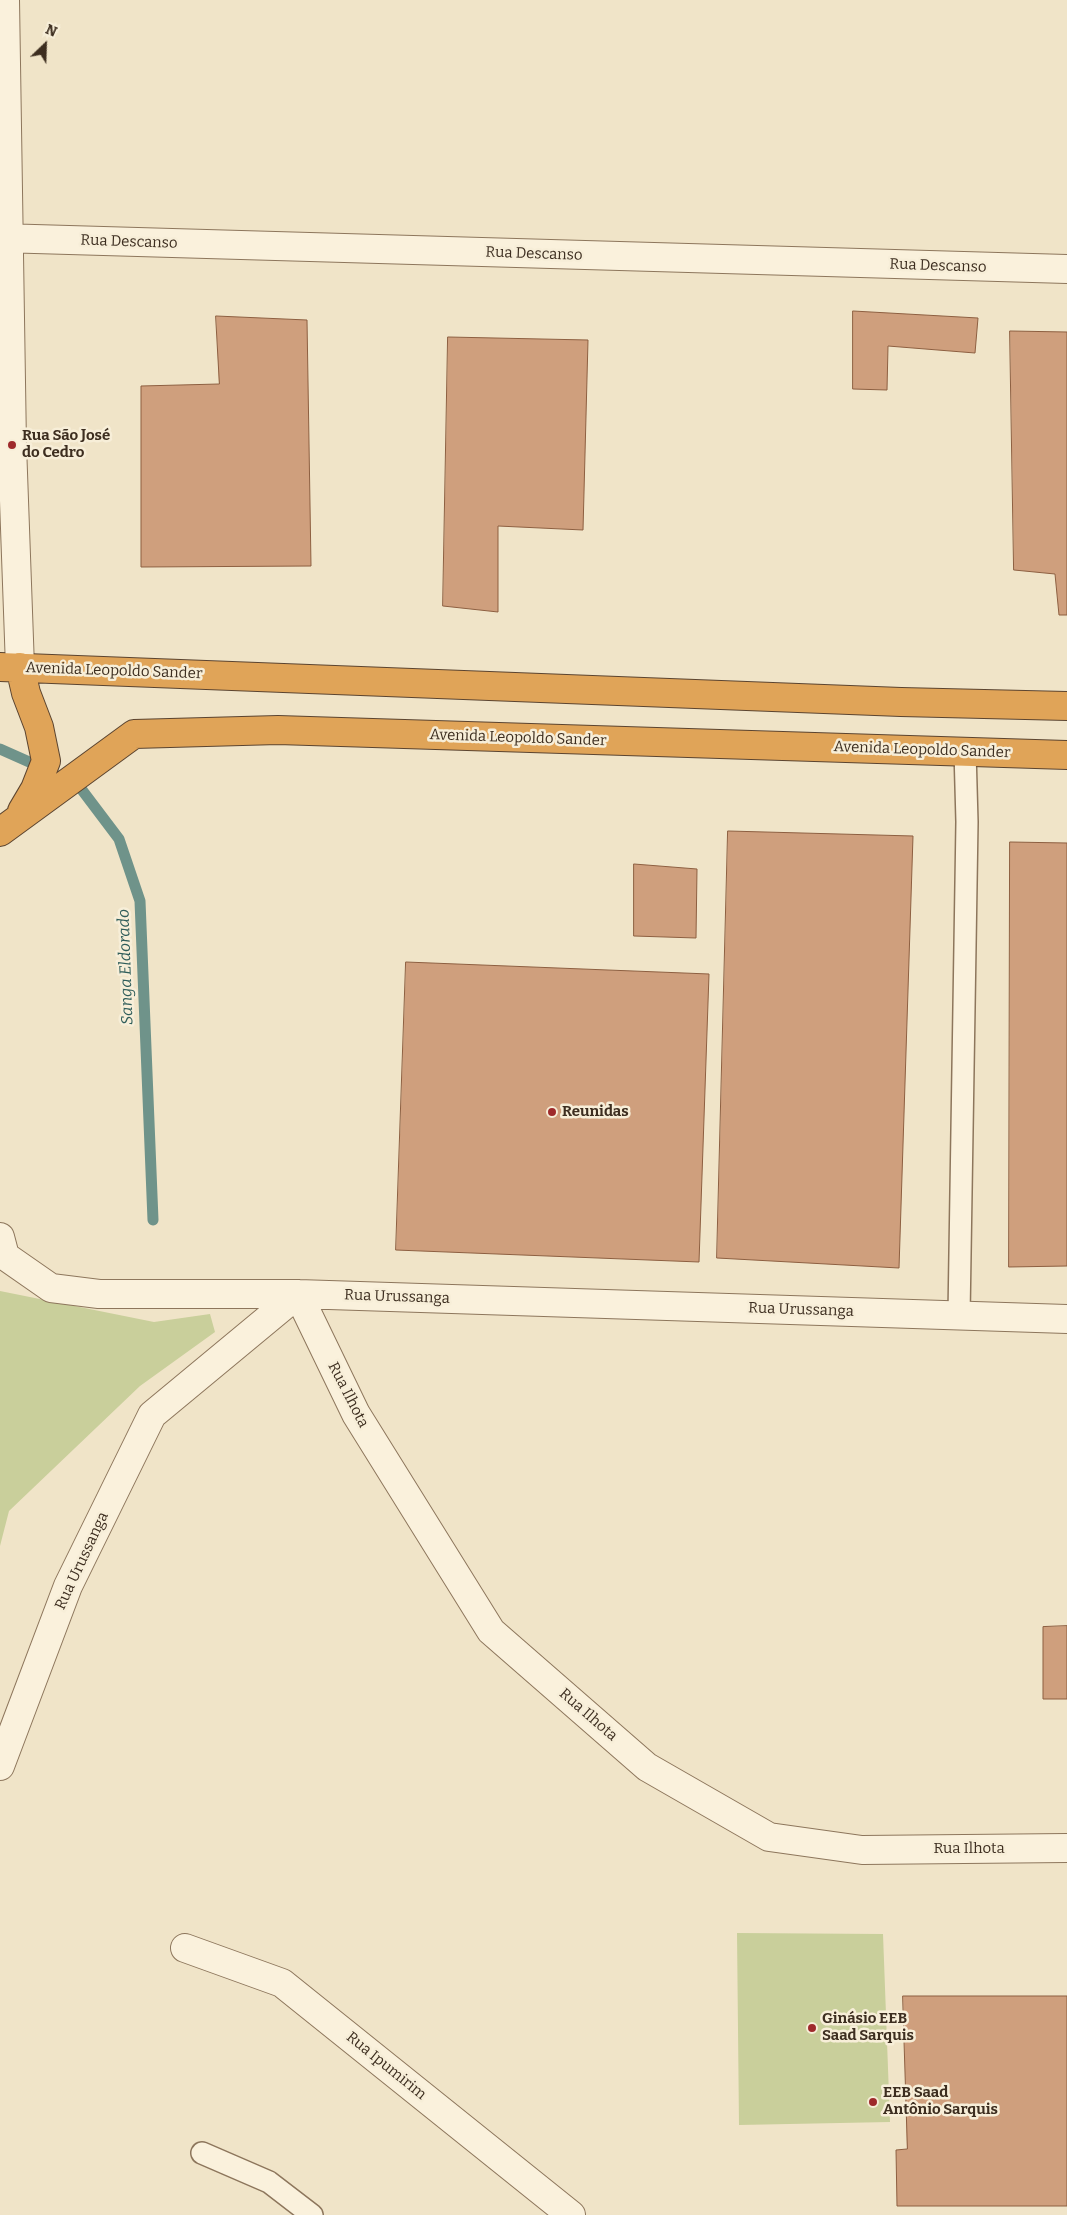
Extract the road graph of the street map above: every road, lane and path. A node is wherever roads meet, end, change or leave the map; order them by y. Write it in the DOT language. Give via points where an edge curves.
graph roads {
  1 [pos="5,0"];
  2 [pos="4,238"];
  3 [pos="1067,269"];
  4 [pos="10,667"];
  5 [pos="1067,706"];
  6 [pos="966,751"];
  7 [pos="1067,755"];
  8 [pos="9,825"];
  9 [pos="0,1237"];
  10 [pos="298,1294"];
  11 [pos="959,1315"];
  12 [pos="1067,1319"];
  13 [pos="0,1766"];
  14 [pos="1067,1848"];
  15 [pos="185,1948"];
  16 [pos="202,2154"];
  17 [pos="312,2215"];
  18 [pos="571,2215"];
  1 -- 2 [label="street"];
  2 -- 3 [label="street, Rua Descanso"];
  2 -- 4 [label="street" via="12,445"];
  4 -- 5 [label="highway, Avenida Leopoldo Sander"];
  4 -- 8 [label="highway" via="26,693 39,727 46,761 35,789"];
  6 -- 7 [label="highway, Avenida Leopoldo Sander"];
  6 -- 8 [label="highway, Avenida Leopoldo Sander" via="278,730 134,734"];
  6 -- 11 [label="lane"];
  9 -- 10 [label="street" via="5,1256 52,1288 99,1294"];
  10 -- 11 [label="street, Rua Urussanga"];
  10 -- 13 [label="street, Rua Urussanga" via="152,1416 68,1586"];
  10 -- 14 [label="street, Rua Ilhota" via="356,1414 491,1631 647,1767 769,1837 862,1850"];
  11 -- 12 [label="street, Rua Urussanga"];
  15 -- 18 [label="street, Rua Ipumirim" via="282,1983"];
  16 -- 17 [label="lane" via="269,2182"];
}
